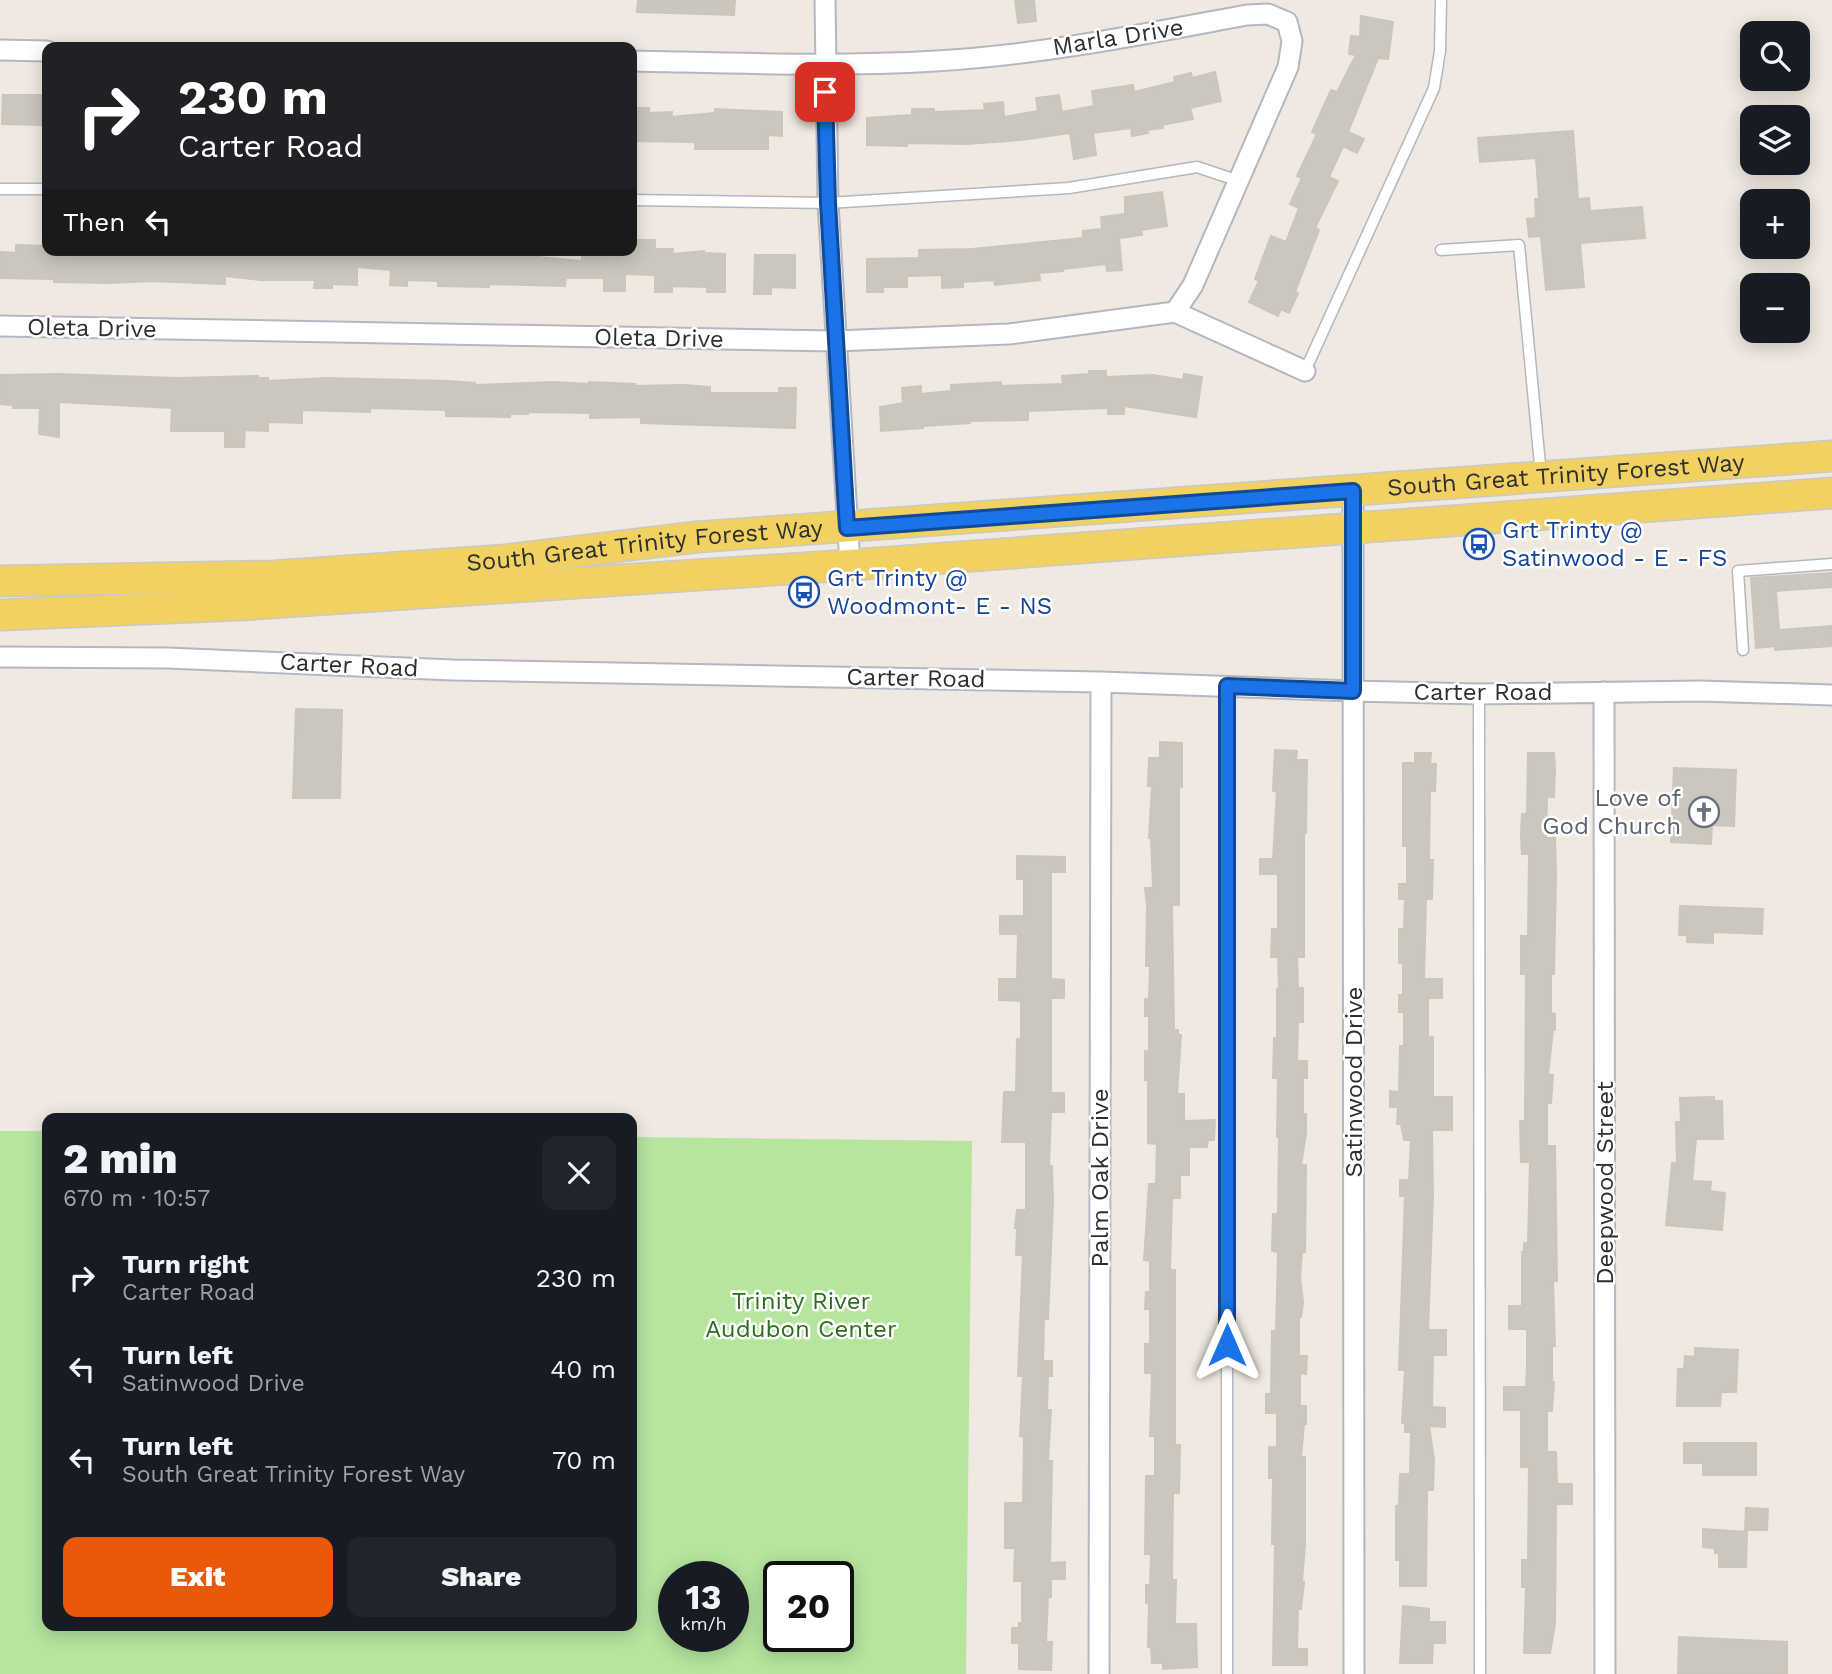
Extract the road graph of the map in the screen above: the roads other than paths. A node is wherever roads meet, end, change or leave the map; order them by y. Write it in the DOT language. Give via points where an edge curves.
graph roads {
  1 [pos="825,0"];
  2 [pos="1441,0"];
  3 [pos="0,50"];
  4 [pos="42,51"];
  5 [pos="637,61"];
  6 [pos="825,64"];
  7 [pos="1240,182"];
  8 [pos="0,189"];
  9 [pos="42,190"];
  10 [pos="637,200"];
  11 [pos="828,203"];
  12 [pos="1441,250"];
  13 [pos="1175,312"];
  14 [pos="0,326"];
  15 [pos="835,341"];
  16 [pos="1305,371"];
  17 [pos="1832,456"];
  18 [pos="1541,478"];
  19 [pos="1353,491"];
  20 [pos="1832,493"];
  21 [pos="847,528"];
  22 [pos="1353,528"];
  23 [pos="1832,564"];
  24 [pos="850,565"];
  25 [pos="0,581"];
  26 [pos="0,615"];
  27 [pos="1743,650"];
  28 [pos="0,657"];
  29 [pos="1101,682"];
  30 [pos="1227,686"];
  31 [pos="1353,691"];
  32 [pos="1604,692"];
  33 [pos="1479,694"];
  34 [pos="1832,695"];
  35 [pos="1100,1674"];
  36 [pos="1227,1674"];
  37 [pos="1354,1674"];
  38 [pos="1480,1674"];
  39 [pos="1605,1674"];
  1 -- 6 [label="street"];
  2 -- 16 [label="lane" via="1434,88"];
  3 -- 4 [label="street"];
  5 -- 6 [label="street, Marla Drive"];
  6 -- 7 [label="street, Marla Drive" via="937,61 1020,52 1268,14 1287,22 1292,41 1288,67"];
  6 -- 11 [label="street"];
  7 -- 11 [label="lane" via="1197,167 1069,188"];
  7 -- 13 [label="street, Marla Drive" via="1193,285"];
  8 -- 9 [label="lane"];
  10 -- 11 [label="lane"];
  11 -- 15 [label="street"];
  12 -- 18 [label="lane" via="1519,245"];
  13 -- 15 [label="street, Oleta Drive" via="1009,334"];
  13 -- 16 [label="street"];
  14 -- 15 [label="street, Oleta Drive"];
  15 -- 21 [label="street"];
  17 -- 18 [label="main road, South Great Trinity Forest Way"];
  18 -- 19 [label="main road, South Great Trinity Forest Way"];
  19 -- 21 [label="main road, South Great Trinity Forest Way"];
  19 -- 22 [label="street, Satinwood Drive"];
  20 -- 22 [label="main road, South Great Trinity Forest Way"];
  21 -- 24 [label="street"];
  21 -- 25 [label="main road, South Great Trinity Forest Way" via="697,537 505,560 274,576"];
  22 -- 24 [label="main road, South Great Trinity Forest Way"];
  22 -- 31 [label="street, Satinwood Drive"];
  23 -- 27 [label="lane" via="1738,571"];
  24 -- 26 [label="main road, South Great Trinity Forest Way" via="239,605"];
  28 -- 29 [label="street, Carter Road"];
  29 -- 30 [label="street, Carter Road"];
  29 -- 35 [label="street, Palm Oak Drive"];
  30 -- 31 [label="street, Carter Road"];
  30 -- 36 [label="lane"];
  31 -- 33 [label="street, Carter Road"];
  31 -- 37 [label="street, Satinwood Drive"];
  32 -- 33 [label="street, Carter Road"];
  32 -- 34 [label="street, Carter Road"];
  32 -- 39 [label="street, Deepwood Street"];
  33 -- 38 [label="lane"];
}
